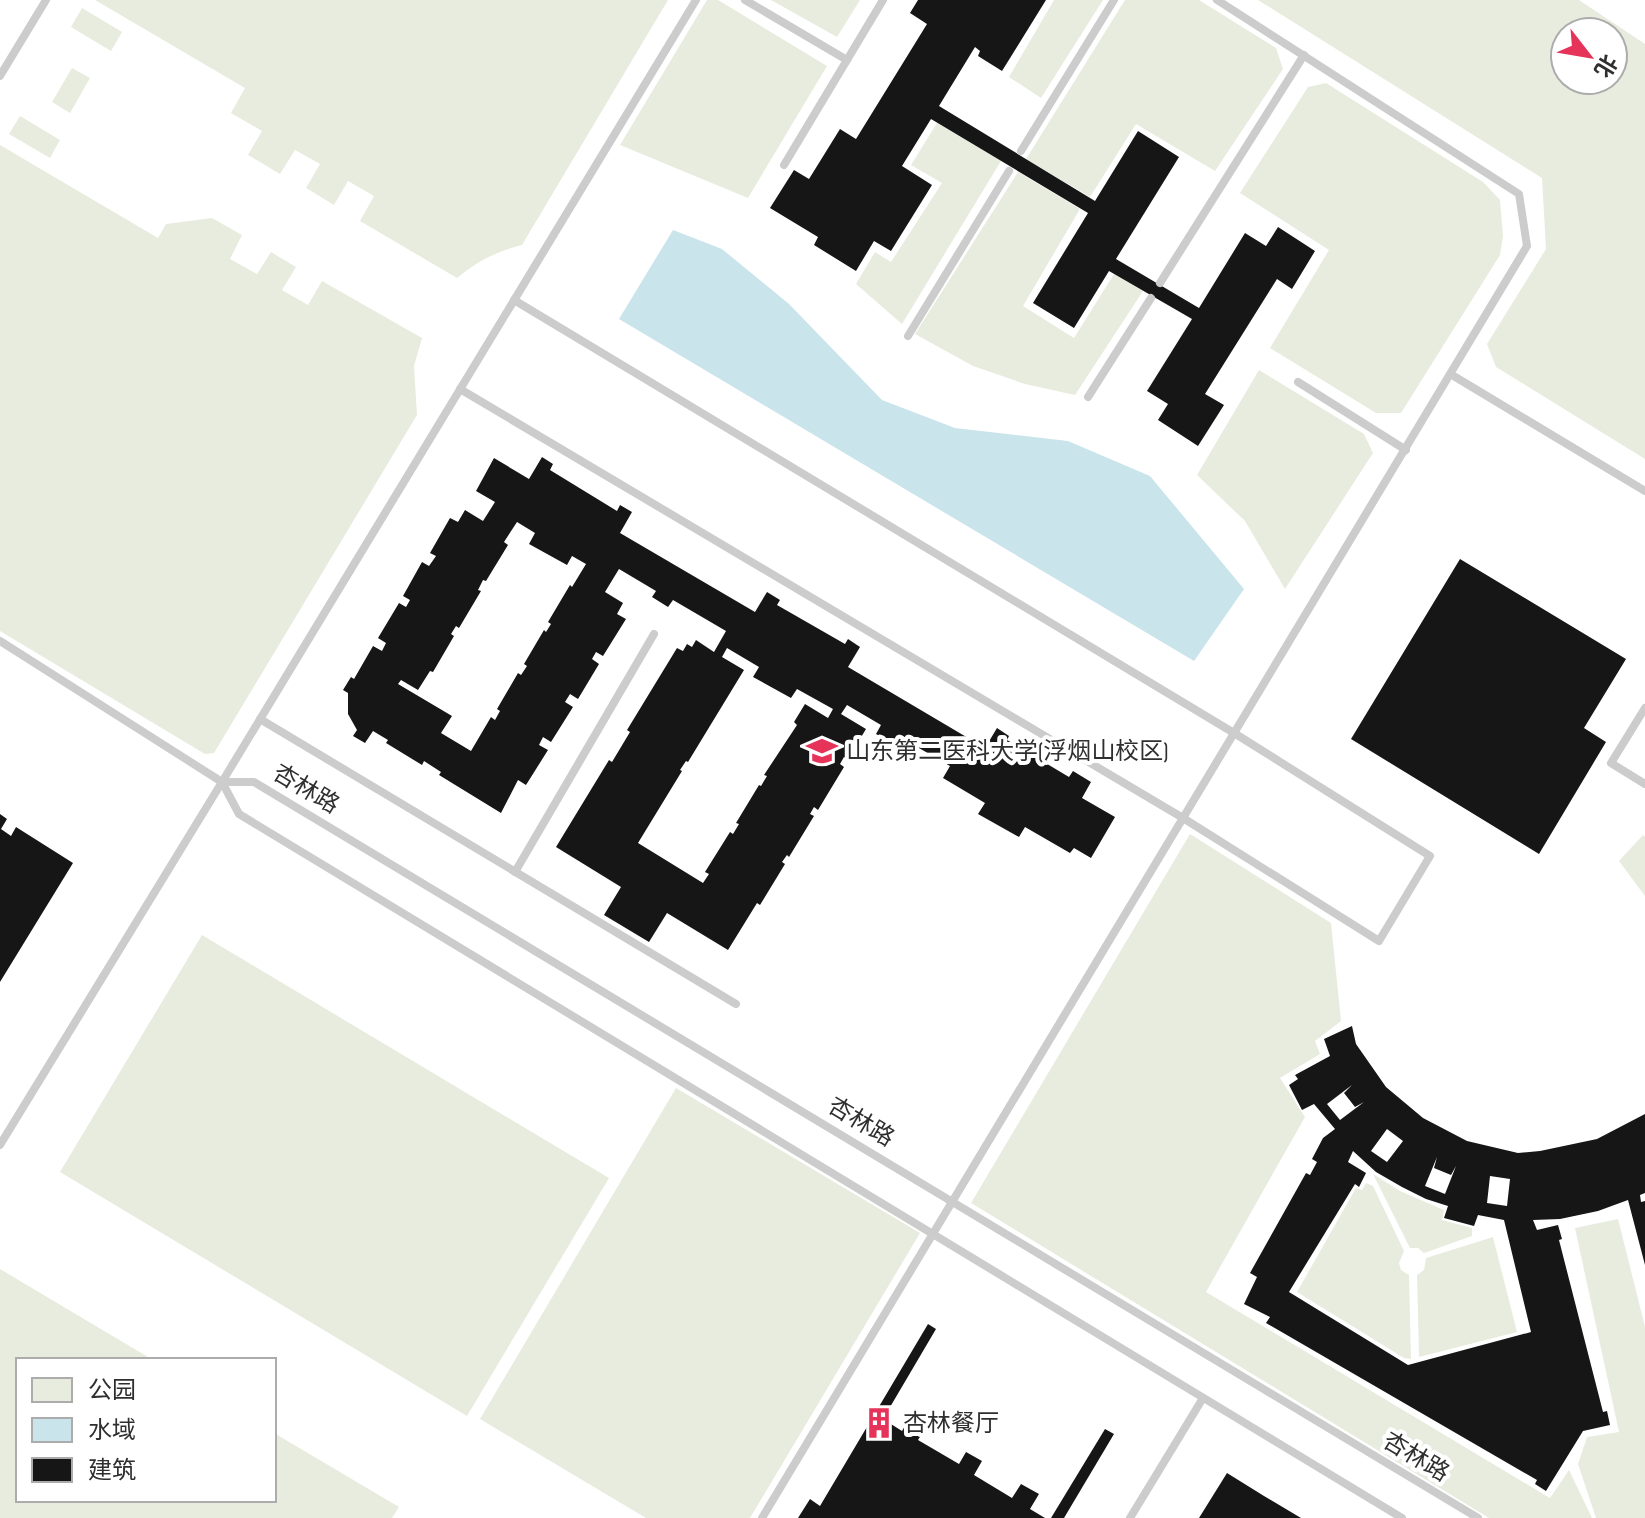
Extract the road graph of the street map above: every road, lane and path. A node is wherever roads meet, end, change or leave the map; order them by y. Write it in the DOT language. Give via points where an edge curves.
graph roads {
  1 [pos="46,0"];
  2 [pos="696,0"];
  3 [pos="745,0"];
  4 [pos="883,0"];
  5 [pos="1114,0"];
  6 [pos="1217,0"];
  7 [pos="1304,55"];
  8 [pos="847,60"];
  9 [pos="0,76"];
  10 [pos="1021,151"];
  11 [pos="784,165"];
  12 [pos="1009,171"];
  13 [pos="1160,283"];
  14 [pos="1151,298"];
  15 [pos="514,300"];
  16 [pos="908,336"];
  17 [pos="1452,375"];
  18 [pos="1298,382"];
  19 [pos="460,389"];
  20 [pos="1088,397"];
  21 [pos="1406,450"];
  22 [pos="1645,491"];
  23 [pos="654,634"];
  24 [pos="0,641"];
  25 [pos="1645,708"];
  26 [pos="260,719"];
  27 [pos="1234,733"];
  28 [pos="222,782"];
  29 [pos="1645,784"];
  30 [pos="1183,818"];
  31 [pos="515,872"];
  32 [pos="736,1004"];
  33 [pos="0,1144"];
  34 [pos="953,1200"];
  35 [pos="933,1234"];
  36 [pos="1203,1398"];
  37 [pos="762,1518"];
  38 [pos="1130,1518"];
  39 [pos="1402,1518"];
  40 [pos="1478,1518"];
  1 -- 9 [label="lane"];
  2 -- 15 [label="lane"];
  3 -- 8 [label="lane"];
  4 -- 8 [label="lane"];
  5 -- 10 [label="lane"];
  6 -- 7 [label="lane"];
  7 -- 13 [label="lane"];
  7 -- 17 [label="lane" via="1519,194 1527,246"];
  8 -- 11 [label="lane"];
  12 -- 16 [label="lane"];
  14 -- 20 [label="lane"];
  15 -- 19 [label="lane"];
  15 -- 27 [label="lane"];
  17 -- 21 [label="lane"];
  17 -- 22 [label="lane"];
  18 -- 21 [label="lane"];
  19 -- 26 [label="lane"];
  19 -- 30 [label="lane"];
  21 -- 27 [label="lane"];
  23 -- 31 [label="lane"];
  24 -- 28 [label="lane"];
  25 -- 29 [label="lane" via="1611,763"];
  26 -- 28 [label="lane"];
  26 -- 31 [label="lane"];
  27 -- 30 [label="lane"];
  27 -- 30 [label="lane" via="1430,856 1379,941"];
  28 -- 33 [label="lane"];
  28 -- 34 [label="lane, 杏林路" via="254,782"];
  28 -- 35 [label="lane" via="239,814"];
  30 -- 34 [label="lane"];
  31 -- 32 [label="lane"];
  34 -- 35 [label="lane"];
  34 -- 40 [label="lane, 杏林路"];
  35 -- 36 [label="lane"];
  35 -- 37 [label="lane"];
  36 -- 38 [label="lane"];
  36 -- 39 [label="lane"];
}
